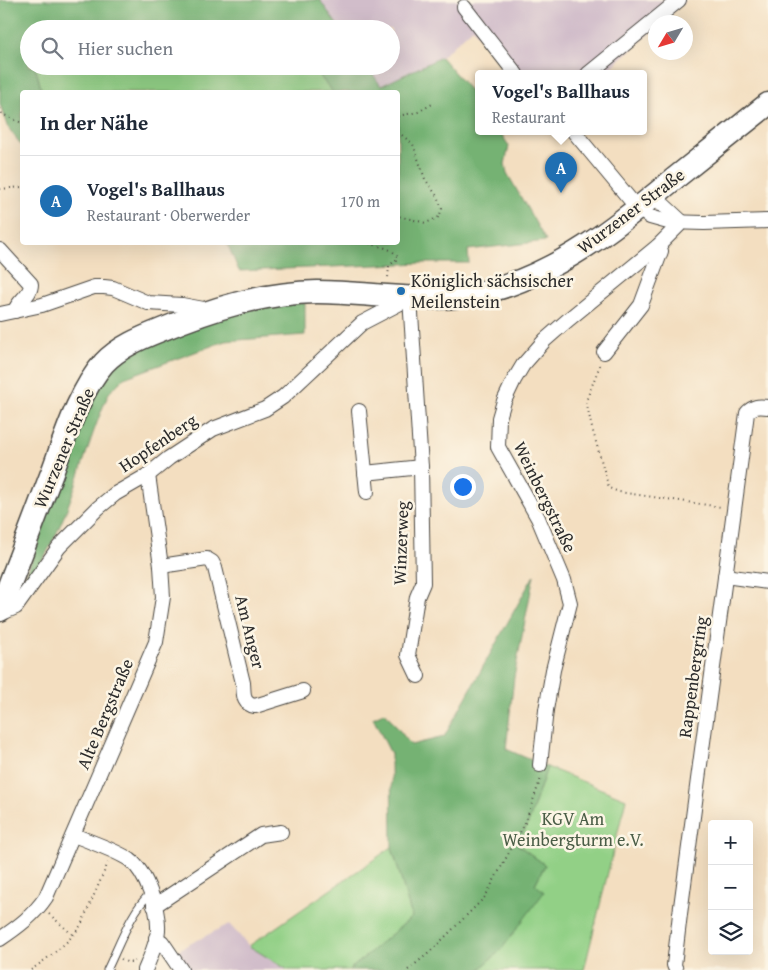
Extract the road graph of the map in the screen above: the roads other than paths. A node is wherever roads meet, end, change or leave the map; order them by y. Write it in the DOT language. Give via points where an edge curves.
graph roads {
  1 [pos="678,0"];
  2 [pos="464,8"];
  3 [pos="513,70"];
  4 [pos="593,70"];
  5 [pos="768,104"];
  6 [pos="577,135"];
  7 [pos="646,202"];
  8 [pos="768,221"];
  9 [pos="682,222"];
  10 [pos="658,246"];
  11 [pos="0,250"];
  12 [pos="410,298"];
  13 [pos="211,310"];
  14 [pos="16,311"];
  15 [pos="0,314"];
  16 [pos="603,356"];
  17 [pos="768,407"];
  18 [pos="359,411"];
  19 [pos="421,467"];
  20 [pos="365,473"];
  21 [pos="148,475"];
  22 [pos="367,492"];
  23 [pos="161,566"];
  24 [pos="725,576"];
  25 [pos="768,582"];
  26 [pos="0,612"];
  27 [pos="418,676"];
  28 [pos="303,691"];
  29 [pos="540,765"];
  30 [pos="281,832"];
  31 [pos="74,835"];
  32 [pos="152,900"];
  33 [pos="156,938"];
  34 [pos="0,939"];
  35 [pos="146,967"];
  36 [pos="107,970"];
  37 [pos="181,970"];
  38 [pos="676,970"];
  1 -- 4 [label="street"];
  2 -- 3 [label="street"];
  5 -- 7 [label="main road, Wurzener Straße"];
  6 -- 7 [label="street"];
  7 -- 9 [label="street"];
  7 -- 9 [label="street" via="650,217"];
  7 -- 12 [label="main road, Wurzener Straße" via="569,257 521,282 472,296"];
  8 -- 9 [label="street"];
  9 -- 10 [label="street, Weinbergstraße"];
  10 -- 16 [label="street" via="661,251 641,305"];
  10 -- 29 [label="street, Weinbergstraße" via="545,340 514,380 499,418 498,447 538,518 570,603 546,710"];
  11 -- 14 [label="street" via="31,284"];
  12 -- 13 [label="main road, Wurzener Straße" via="281,294"];
  12 -- 19 [label="street, Winzerweg"];
  12 -- 21 [label="street, Hopfenberg" via="362,323 283,397 265,409 213,428"];
  13 -- 14 [label="street" via="148,304 113,288 94,287"];
  13 -- 26 [label="main road, Wurzener Straße" via="133,342 104,364 81,401 63,443"];
  14 -- 15 [label="street"];
  17 -- 24 [label="street, Rappenbergring" via="757,406 747,414"];
  18 -- 20 [label="street, Winzerweg"];
  19 -- 20 [label="street"];
  19 -- 27 [label="street, Winzerweg" via="423,583 417,597 408,654"];
  20 -- 22 [label="street, Winzerweg"];
  21 -- 23 [label="street, Alte Bergstraße"];
  21 -- 26 [label="street, Hopfenberg" via="98,508 59,547 16,607"];
  23 -- 28 [label="street, Am Anger" via="207,559 212,562 243,683 244,701 248,705 255,706"];
  23 -- 31 [label="street, Alte Bergstraße" via="163,597 156,642"];
  24 -- 25 [label="street"];
  24 -- 38 [label="street, Rappenbergring" via="676,948"];
  30 -- 32 [label="street" via="261,836"];
  31 -- 32 [label="street" via="130,860 144,879"];
  31 -- 34 [label="street, Alte Bergstraße" via="40,906 21,925"];
  32 -- 33 [label="street" via="158,929"];
  32 -- 36 [label="lane" via="145,899 136,911"];
  33 -- 35 [label="street"];
  33 -- 37 [label="street"];
}
